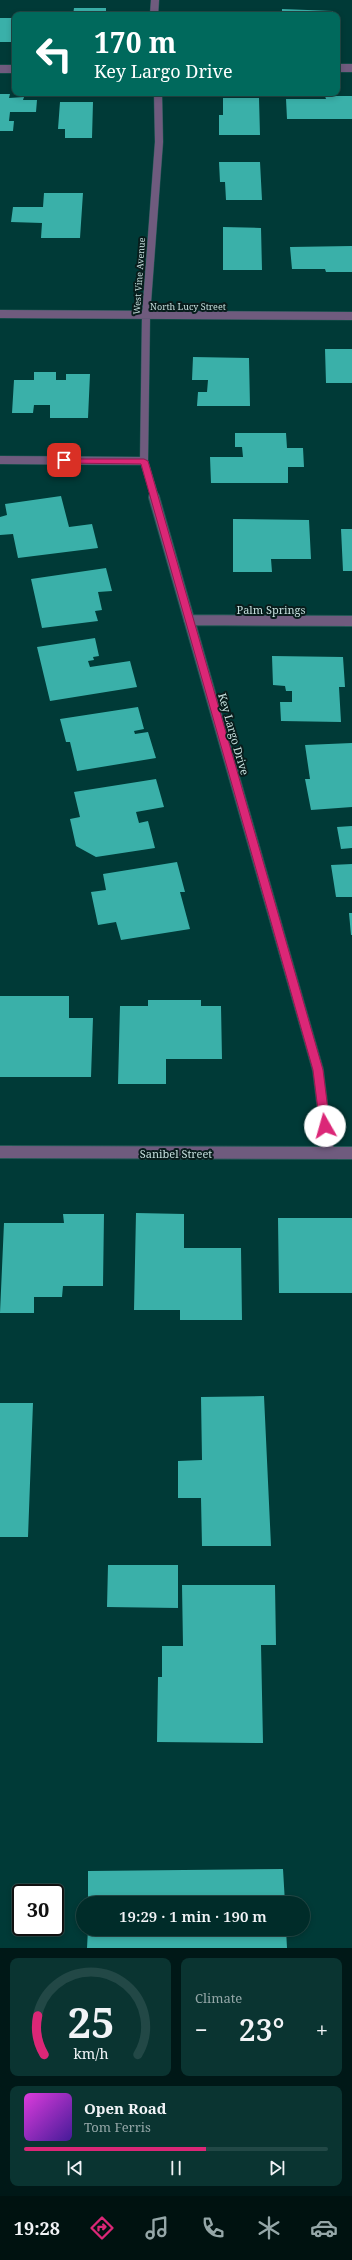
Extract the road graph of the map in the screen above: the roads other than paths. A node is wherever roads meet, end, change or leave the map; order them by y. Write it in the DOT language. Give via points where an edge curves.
graph roads {
  1 [pos="155,0"];
  2 [pos="154,12"];
  3 [pos="340,68"];
  4 [pos="352,68"];
  5 [pos="0,69"];
  6 [pos="12,69"];
  7 [pos="158,96"];
  8 [pos="0,314"];
  9 [pos="146,316"];
  10 [pos="352,316"];
  11 [pos="0,460"];
  12 [pos="144,461"];
  13 [pos="189,620"];
  14 [pos="352,621"];
  15 [pos="0,1152"];
  16 [pos="328,1153"];
  17 [pos="352,1153"];
  1 -- 2 [label="street"];
  3 -- 4 [label="street"];
  5 -- 6 [label="street"];
  7 -- 9 [label="street, West Vine Avenue" via="159,142"];
  8 -- 9 [label="street, North Lucy Street"];
  9 -- 10 [label="street, North Lucy Street"];
  9 -- 12 [label="street, West Vine Avenue"];
  11 -- 12 [label="street"];
  12 -- 13 [label="street, Key Largo Drive"];
  13 -- 14 [label="street, Palm Springs"];
  13 -- 16 [label="street, Key Largo Drive" via="318,1070"];
  15 -- 16 [label="street, Sanibel Street"];
  16 -- 17 [label="street, Sanibel Street"];
}
